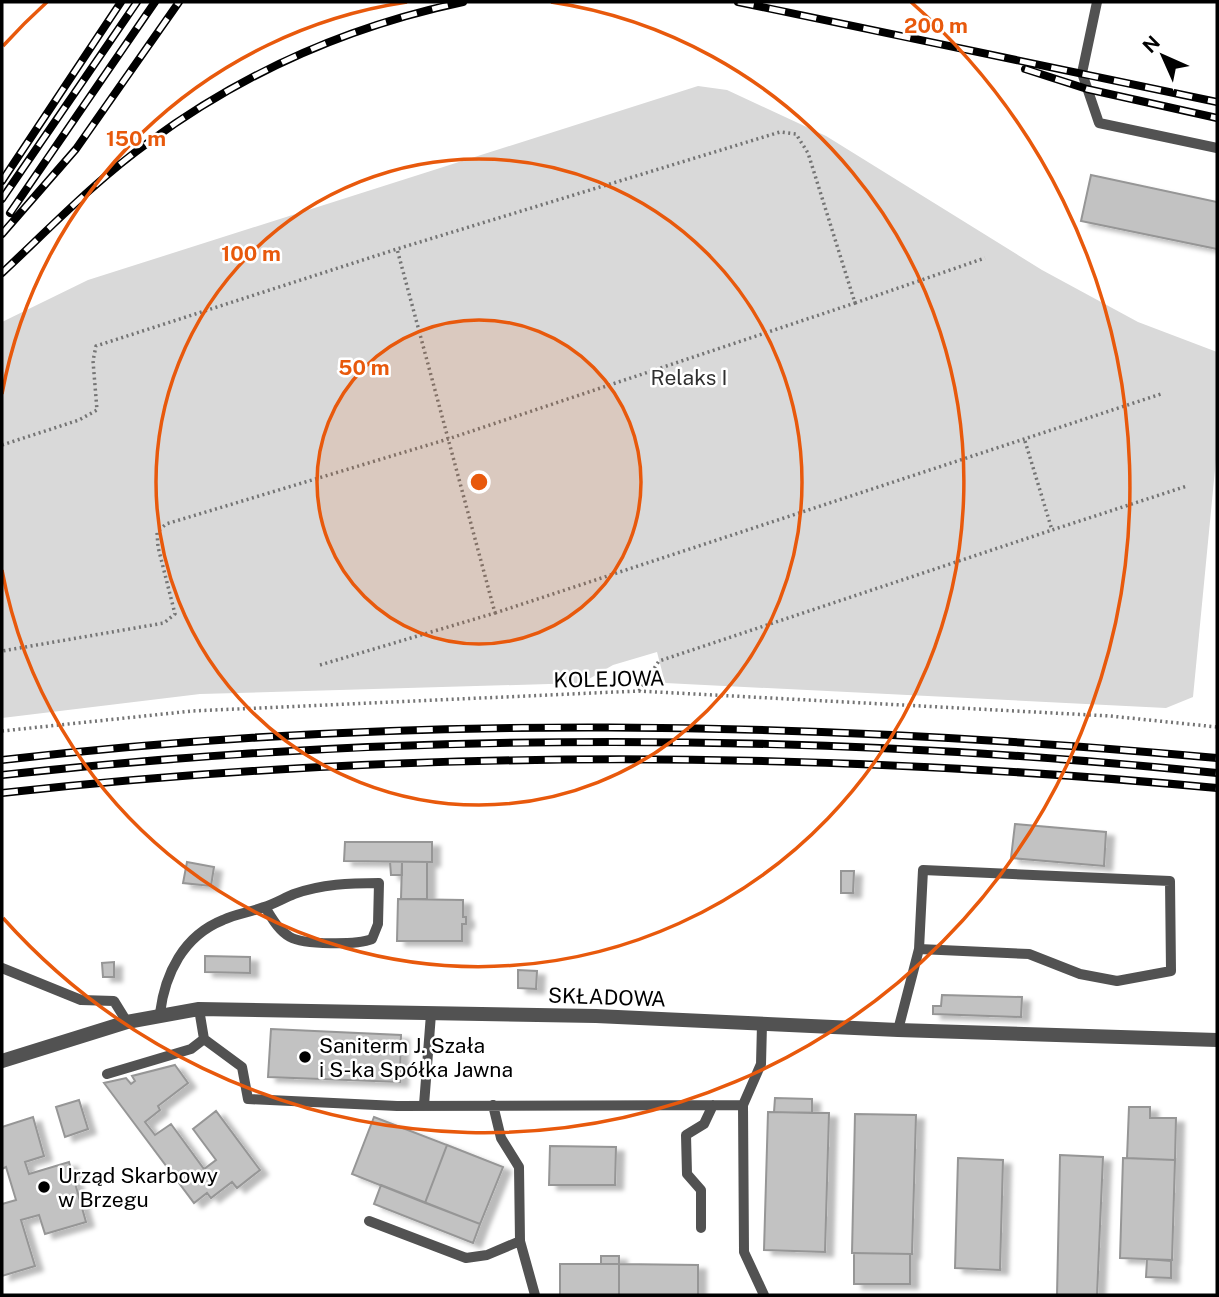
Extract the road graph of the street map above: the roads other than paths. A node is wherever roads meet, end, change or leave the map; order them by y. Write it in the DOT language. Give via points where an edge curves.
graph roads {
  1 [pos="1097,2"];
  2 [pos="1217,149"];
  3 [pos="265,907"];
  4 [pos="919,949"];
  5 [pos="2,968"];
  6 [pos="199,1009"];
  7 [pos="160,1013"];
  8 [pos="432,1014"];
  9 [pos="127,1022"];
  10 [pos="762,1024"];
  11 [pos="898,1030"];
  12 [pos="204,1040"];
  13 [pos="1217,1040"];
  14 [pos="2,1061"];
  15 [pos="107,1074"];
  16 [pos="424,1105"];
  17 [pos="494,1105"];
  18 [pos="713,1105"];
  19 [pos="743,1105"];
  20 [pos="369,1221"];
  21 [pos="701,1228"];
  22 [pos="520,1241"];
  23 [pos="535,1295"];
  24 [pos="764,1295"];
  1 -- 2 [label="lane" via="1082,72 1099,123"];
  3 -- 3 [label="lane" via="291,938 359,944 372,939 378,924 380,883 341,883"];
  3 -- 7 [label="lane" via="221,920 192,939 163,987"];
  4 -- 4 [label="lane" via="923,870 1170,881 1171,971 1117,981 1080,974 1029,954"];
  4 -- 11 [label="lane"];
  5 -- 9 [label="lane" via="81,1000 114,1001"];
  6 -- 7 [label="street, SKŁADOWA"];
  6 -- 8 [label="street, SKŁADOWA"];
  6 -- 12 [label="lane"];
  7 -- 9 [label="street, SKŁADOWA"];
  8 -- 10 [label="street, SKŁADOWA"];
  8 -- 16 [label="lane"];
  9 -- 14 [label="street, SKŁADOWA"];
  10 -- 11 [label="street, SKŁADOWA"];
  10 -- 19 [label="lane" via="761,1064"];
  11 -- 13 [label="street, SKŁADOWA"];
  12 -- 15 [label="lane" via="191,1049"];
  12 -- 16 [label="lane" via="242,1067 248,1099"];
  16 -- 17 [label="lane"];
  17 -- 18 [label="lane"];
  17 -- 22 [label="lane" via="502,1139 519,1167"];
  18 -- 19 [label="lane"];
  18 -- 21 [label="lane" via="704,1124 686,1135 687,1174 701,1190"];
  19 -- 24 [label="lane" via="744,1252"];
  20 -- 22 [label="lane" via="466,1258"];
  22 -- 23 [label="lane"];
}
